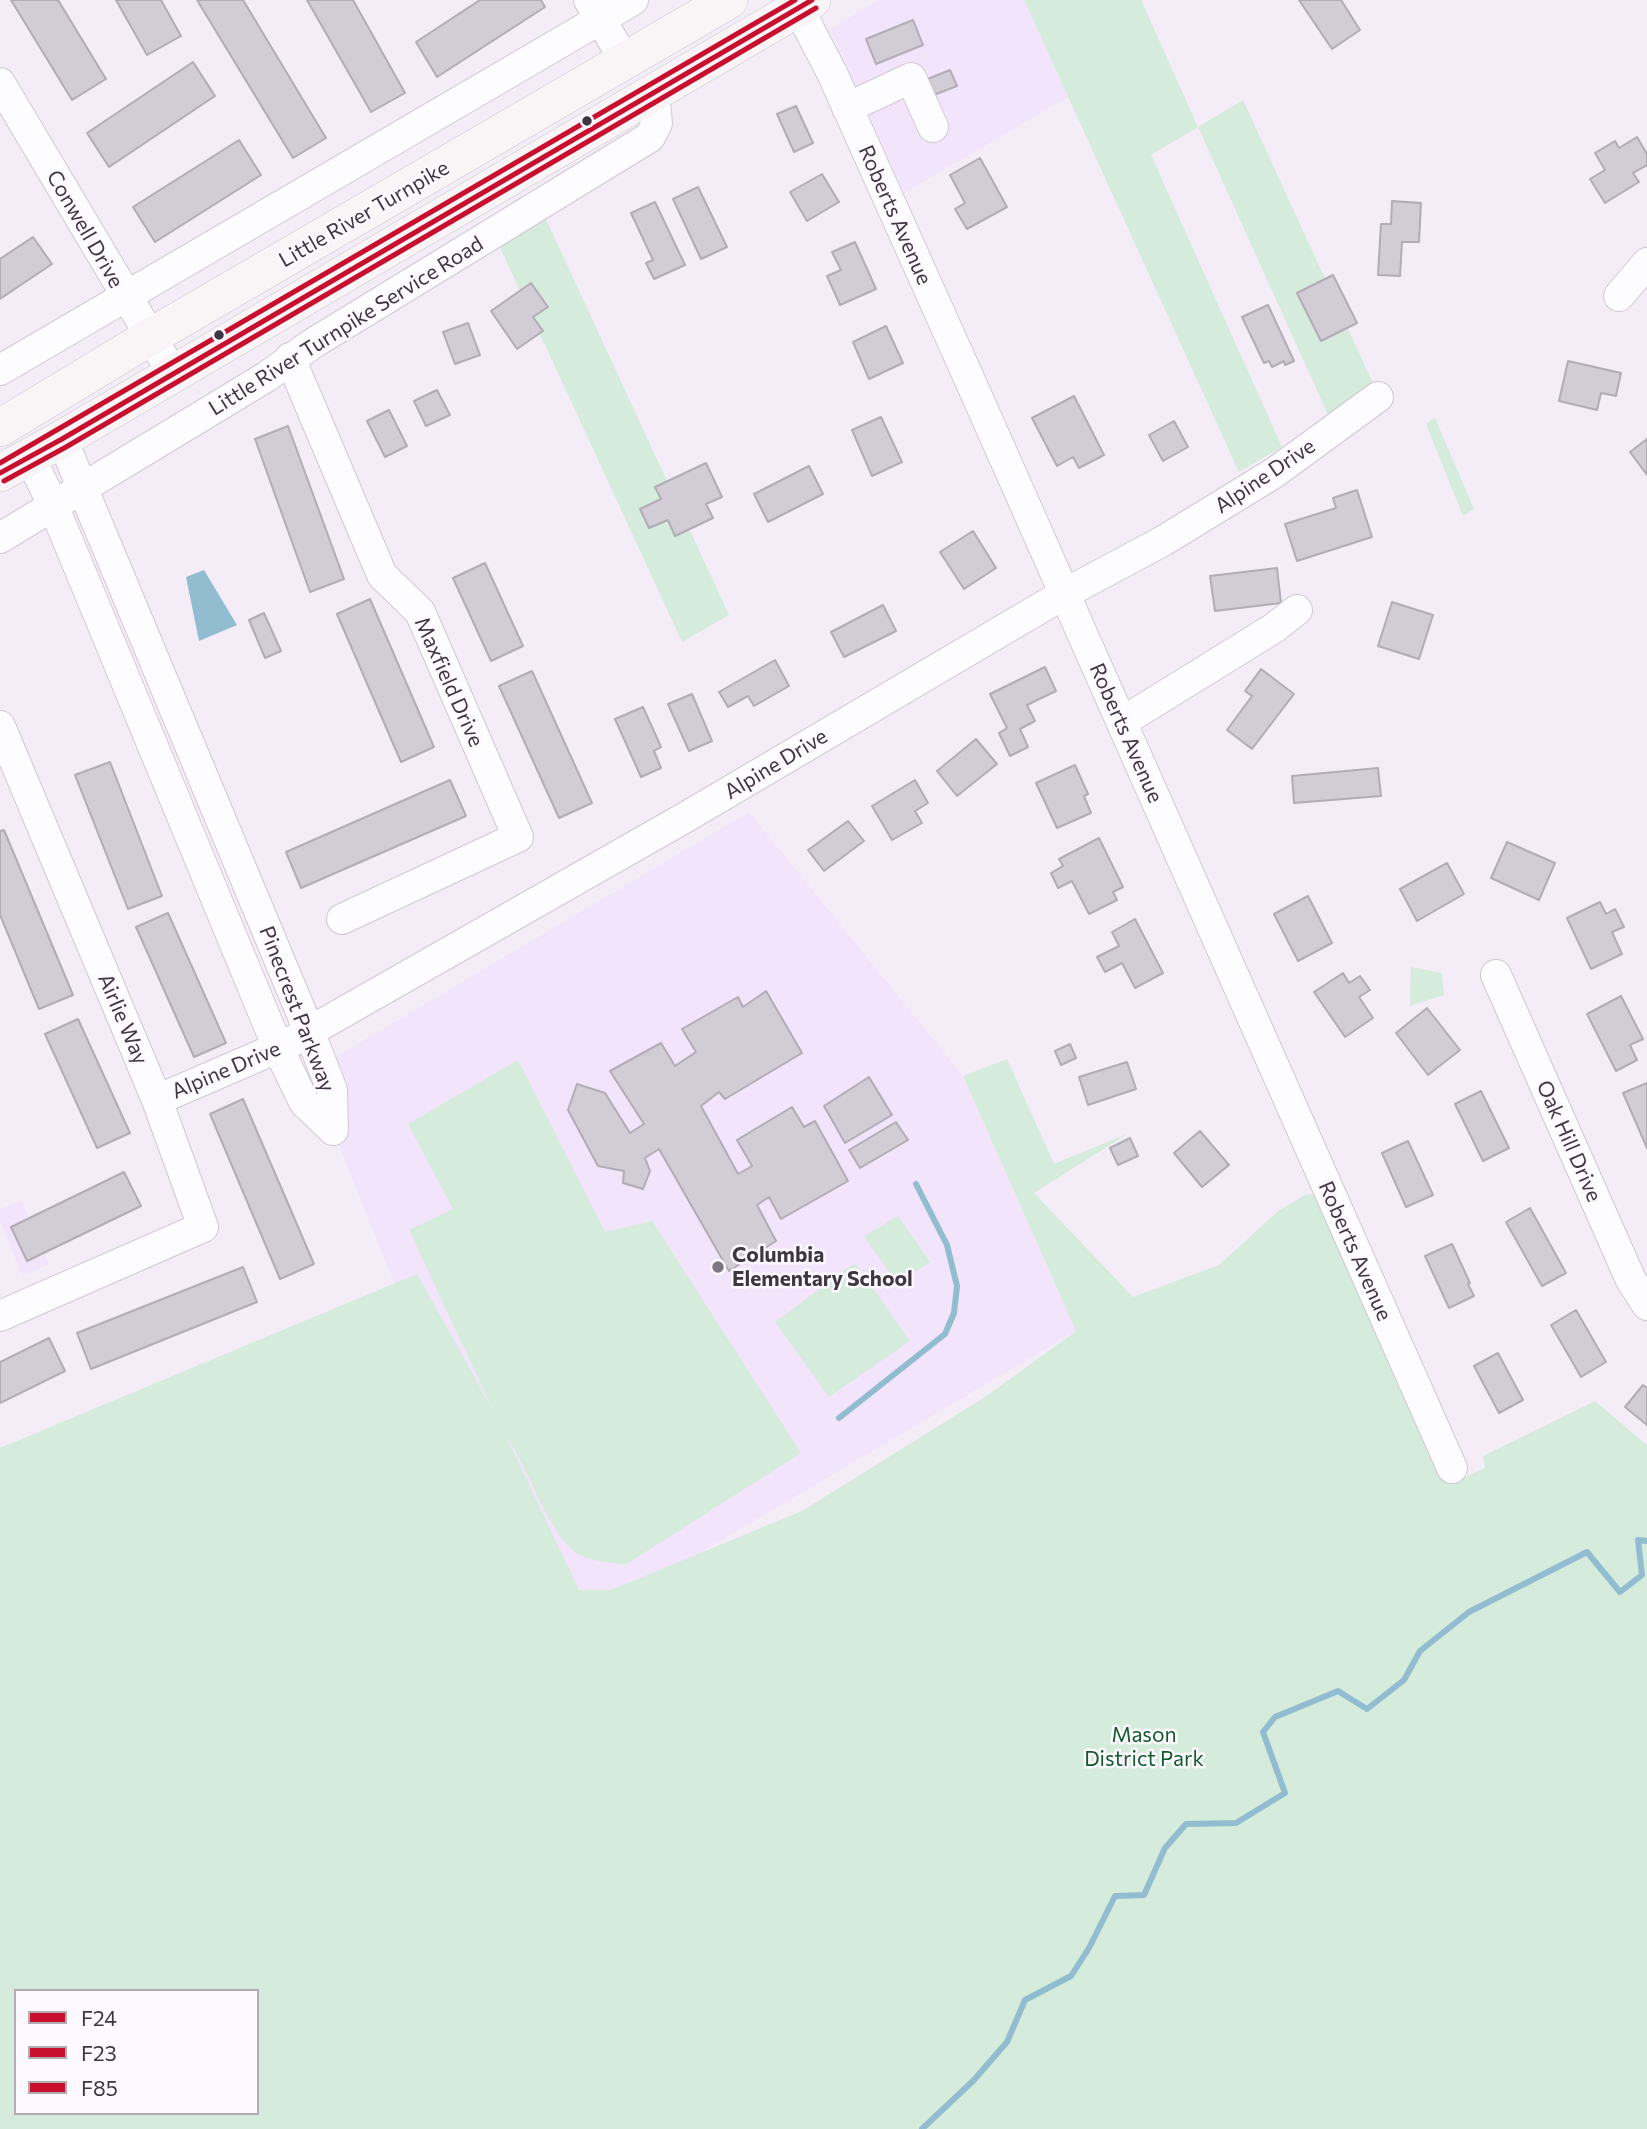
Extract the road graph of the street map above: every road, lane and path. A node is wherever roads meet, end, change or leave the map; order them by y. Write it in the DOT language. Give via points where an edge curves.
graph roads {
  1 [pos="633,0"];
  2 [pos="729,0"];
  3 [pos="801,3"];
  4 [pos="594,10"];
  5 [pos="625,61"];
  6 [pos="0,83"];
  7 [pos="654,92"];
  8 [pos="848,108"];
  9 [pos="933,127"];
  10 [pos="1647,263"];
  11 [pos="125,296"];
  12 [pos="1619,296"];
  13 [pos="150,337"];
  14 [pos="289,358"];
  15 [pos="0,370"];
  16 [pos="173,374"];
  17 [pos="1378,397"];
  18 [pos="0,428"];
  19 [pos="62,439"];
  20 [pos="15,464"];
  21 [pos="83,487"];
  22 [pos="53,505"];
  23 [pos="0,538"];
  24 [pos="1064,594"];
  25 [pos="1297,610"];
  26 [pos="1122,722"];
  27 [pos="0,726"];
  28 [pos="342,919"];
  29 [pos="1496,975"];
  30 [pos="309,1031"];
  31 [pos="278,1048"];
  32 [pos="157,1100"];
  33 [pos="1647,1305"];
  34 [pos="0,1316"];
  35 [pos="1452,1468"];
  1 -- 4 [label="street"];
  2 -- 5 [label="main road, Little River Turnpike"];
  3 -- 7 [label="main road, Little River Turnpike"];
  3 -- 8 [label="street, Roberts Avenue"];
  4 -- 5 [label="street"];
  4 -- 11 [label="street"];
  5 -- 13 [label="main road, Little River Turnpike"];
  6 -- 11 [label="street, Conwell Drive"];
  7 -- 14 [label="street, Little River Turnpike Service Road" via="657,123 650,137"];
  7 -- 16 [label="main road, Little River Turnpike"];
  8 -- 9 [label="street" via="911,78"];
  8 -- 24 [label="street, Roberts Avenue"];
  10 -- 12 [label="street"];
  11 -- 13 [label="street, Conwell Drive"];
  11 -- 15 [label="street"];
  13 -- 16 [label="street, Conwell Drive"];
  13 -- 18 [label="main road, Little River Turnpike"];
  14 -- 21 [label="street, Little River Turnpike Service Road" via="266,377"];
  14 -- 28 [label="street, Maxfield Drive" via="382,575 420,612 518,837"];
  16 -- 19 [label="main road, Little River Turnpike"];
  17 -- 24 [label="street, Alpine Drive" via="1274,473 1163,541"];
  19 -- 20 [label="main road, Little River Turnpike"];
  19 -- 21 [label="street, Pinecrest Parkway"];
  20 -- 22 [label="street, Pinecrest Parkway"];
  21 -- 22 [label="street, Little River Turnpike Service Road"];
  21 -- 30 [label="street, Pinecrest Parkway"];
  22 -- 23 [label="street, Little River Turnpike Service Road"];
  22 -- 31 [label="street, Pinecrest Parkway"];
  24 -- 26 [label="street, Roberts Avenue"];
  24 -- 30 [label="street, Alpine Drive" via="698,810"];
  25 -- 26 [label="street"];
  26 -- 35 [label="street, Roberts Avenue"];
  27 -- 32 [label="street, Airlie Way"];
  29 -- 33 [label="street, Oak Hill Drive" via="1630,1280"];
  30 -- 31 [label="street, Alpine Drive"];
  30 -- 31 [label="street, Pinecrest Parkway" via="332,1090 333,1130 304,1102"];
  31 -- 32 [label="street, Alpine Drive"];
  32 -- 34 [label="street, Airlie Way" via="203,1227"];
}
